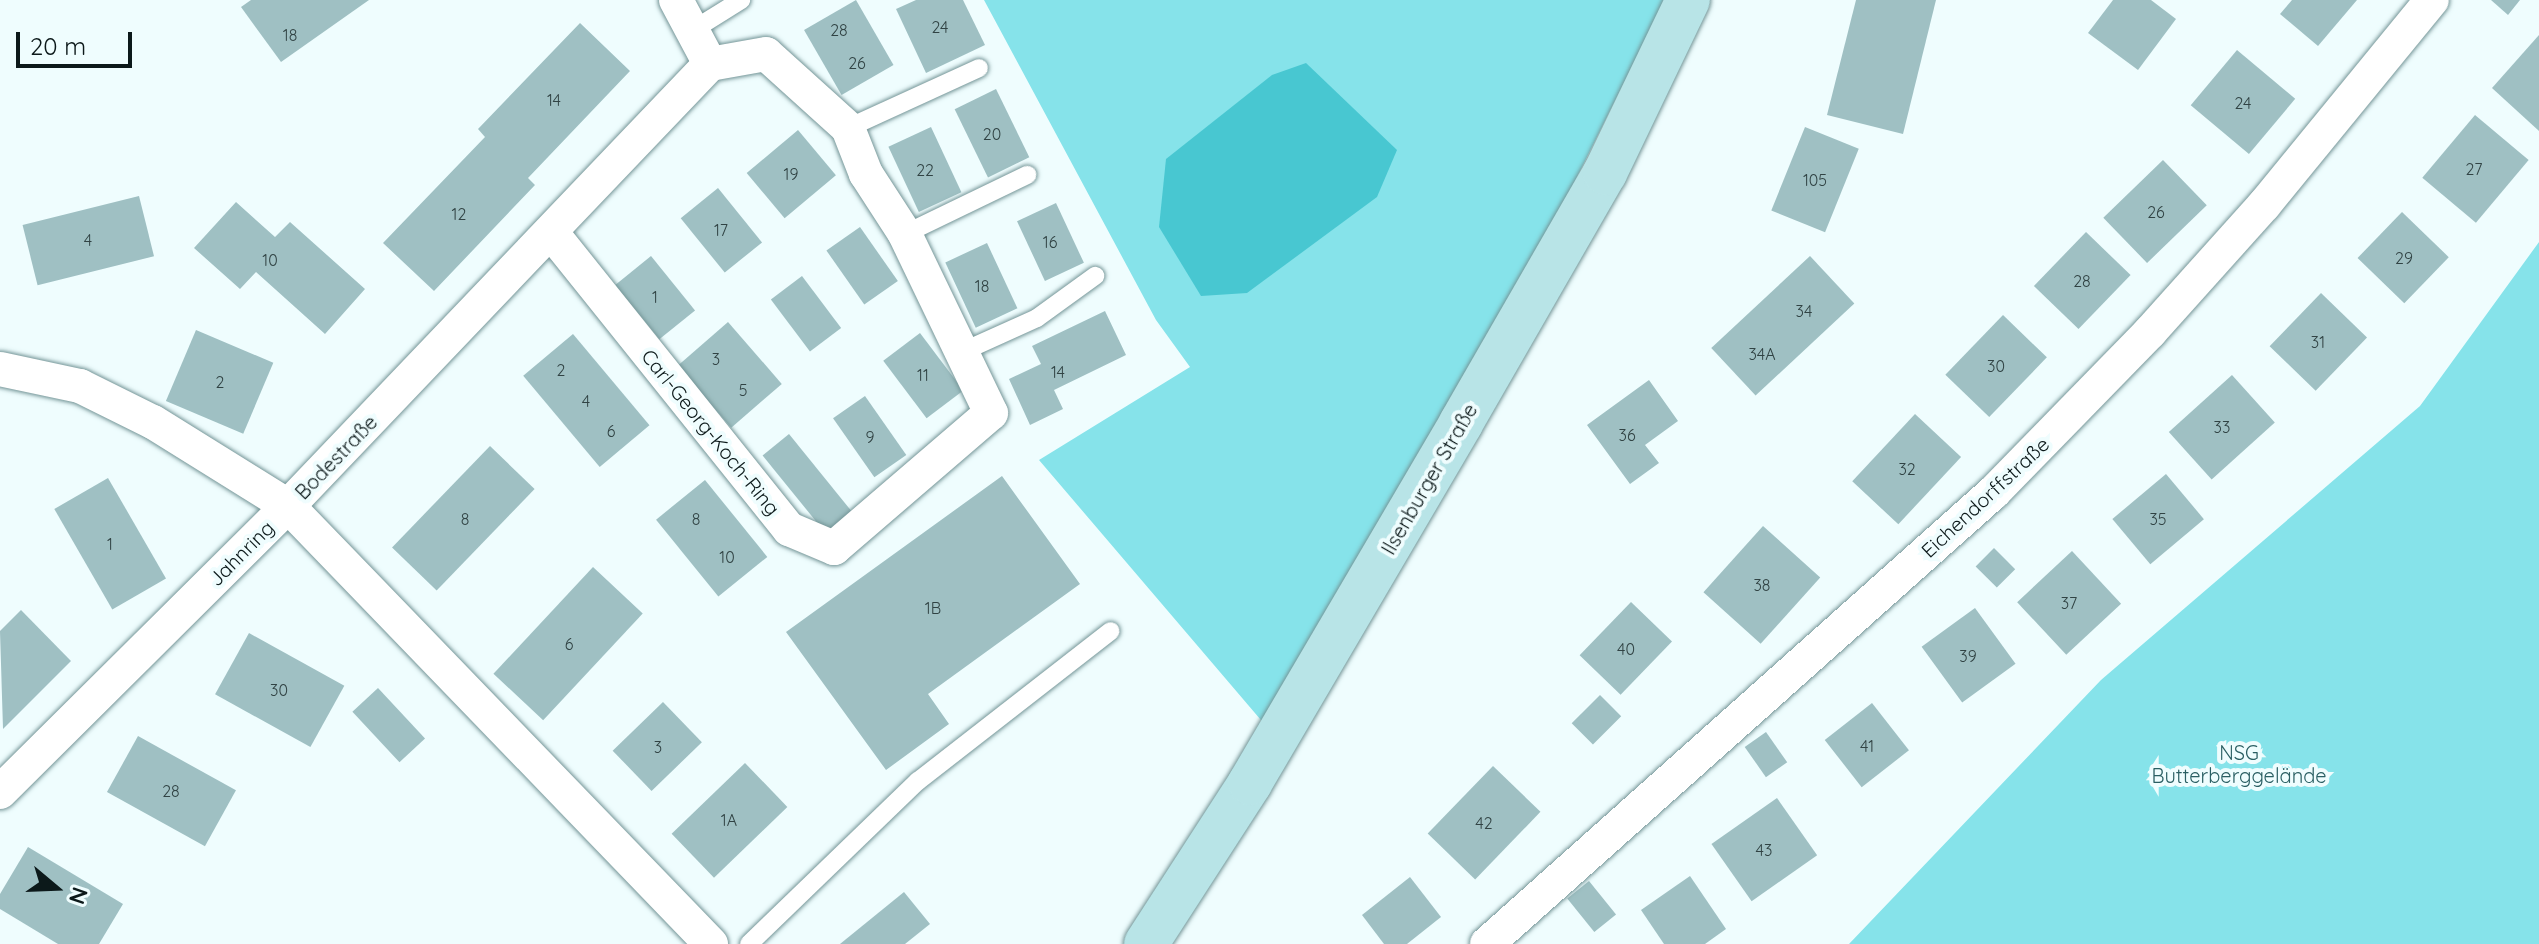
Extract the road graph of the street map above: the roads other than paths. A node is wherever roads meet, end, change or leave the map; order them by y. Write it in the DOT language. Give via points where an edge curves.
graph roads {
  1 [pos="676,0"];
  2 [pos="741,0"];
  3 [pos="1688,0"];
  4 [pos="2432,0"];
  5 [pos="693,30"];
  6 [pos="710,64"];
  7 [pos="979,68"];
  8 [pos="848,128"];
  9 [pos="1027,175"];
  10 [pos="551,232"];
  11 [pos="905,234"];
  12 [pos="1095,276"];
  13 [pos="964,351"];
  14 [pos="0,369"];
  15 [pos="288,506"];
  16 [pos="1111,631"];
  17 [pos="0,792"];
  18 [pos="711,944"];
  19 [pos="749,944"];
  20 [pos="1146,944"];
  21 [pos="1487,944"];
  1 -- 5 [label="street"];
  2 -- 5 [label="lane"];
  3 -- 20 [label="main road, Ilsenburger Straße" via="1605,173 1469,410 1250,783"];
  4 -- 21 [label="street, Eichendorffstraße" via="2264,205 1994,492"];
  5 -- 6 [label="street"];
  6 -- 8 [label="street, Carl-Georg-Koch-Ring" via="766,54"];
  6 -- 10 [label="street, Bodestraße"];
  7 -- 8 [label="lane"];
  8 -- 11 [label="street, Carl-Georg-Koch-Ring" via="866,174"];
  9 -- 11 [label="lane"];
  10 -- 13 [label="street, Carl-Georg-Koch-Ring" via="789,529 834,548 991,413"];
  10 -- 15 [label="street, Bodestraße"];
  11 -- 13 [label="street, Carl-Georg-Koch-Ring"];
  12 -- 13 [label="lane" via="1037,318"];
  14 -- 15 [label="street, Jahnring" via="80,386 153,422"];
  15 -- 17 [label="street, Jahnring"];
  15 -- 18 [label="street, Bodestraße"];
  16 -- 19 [label="lane" via="918,781"];
}
